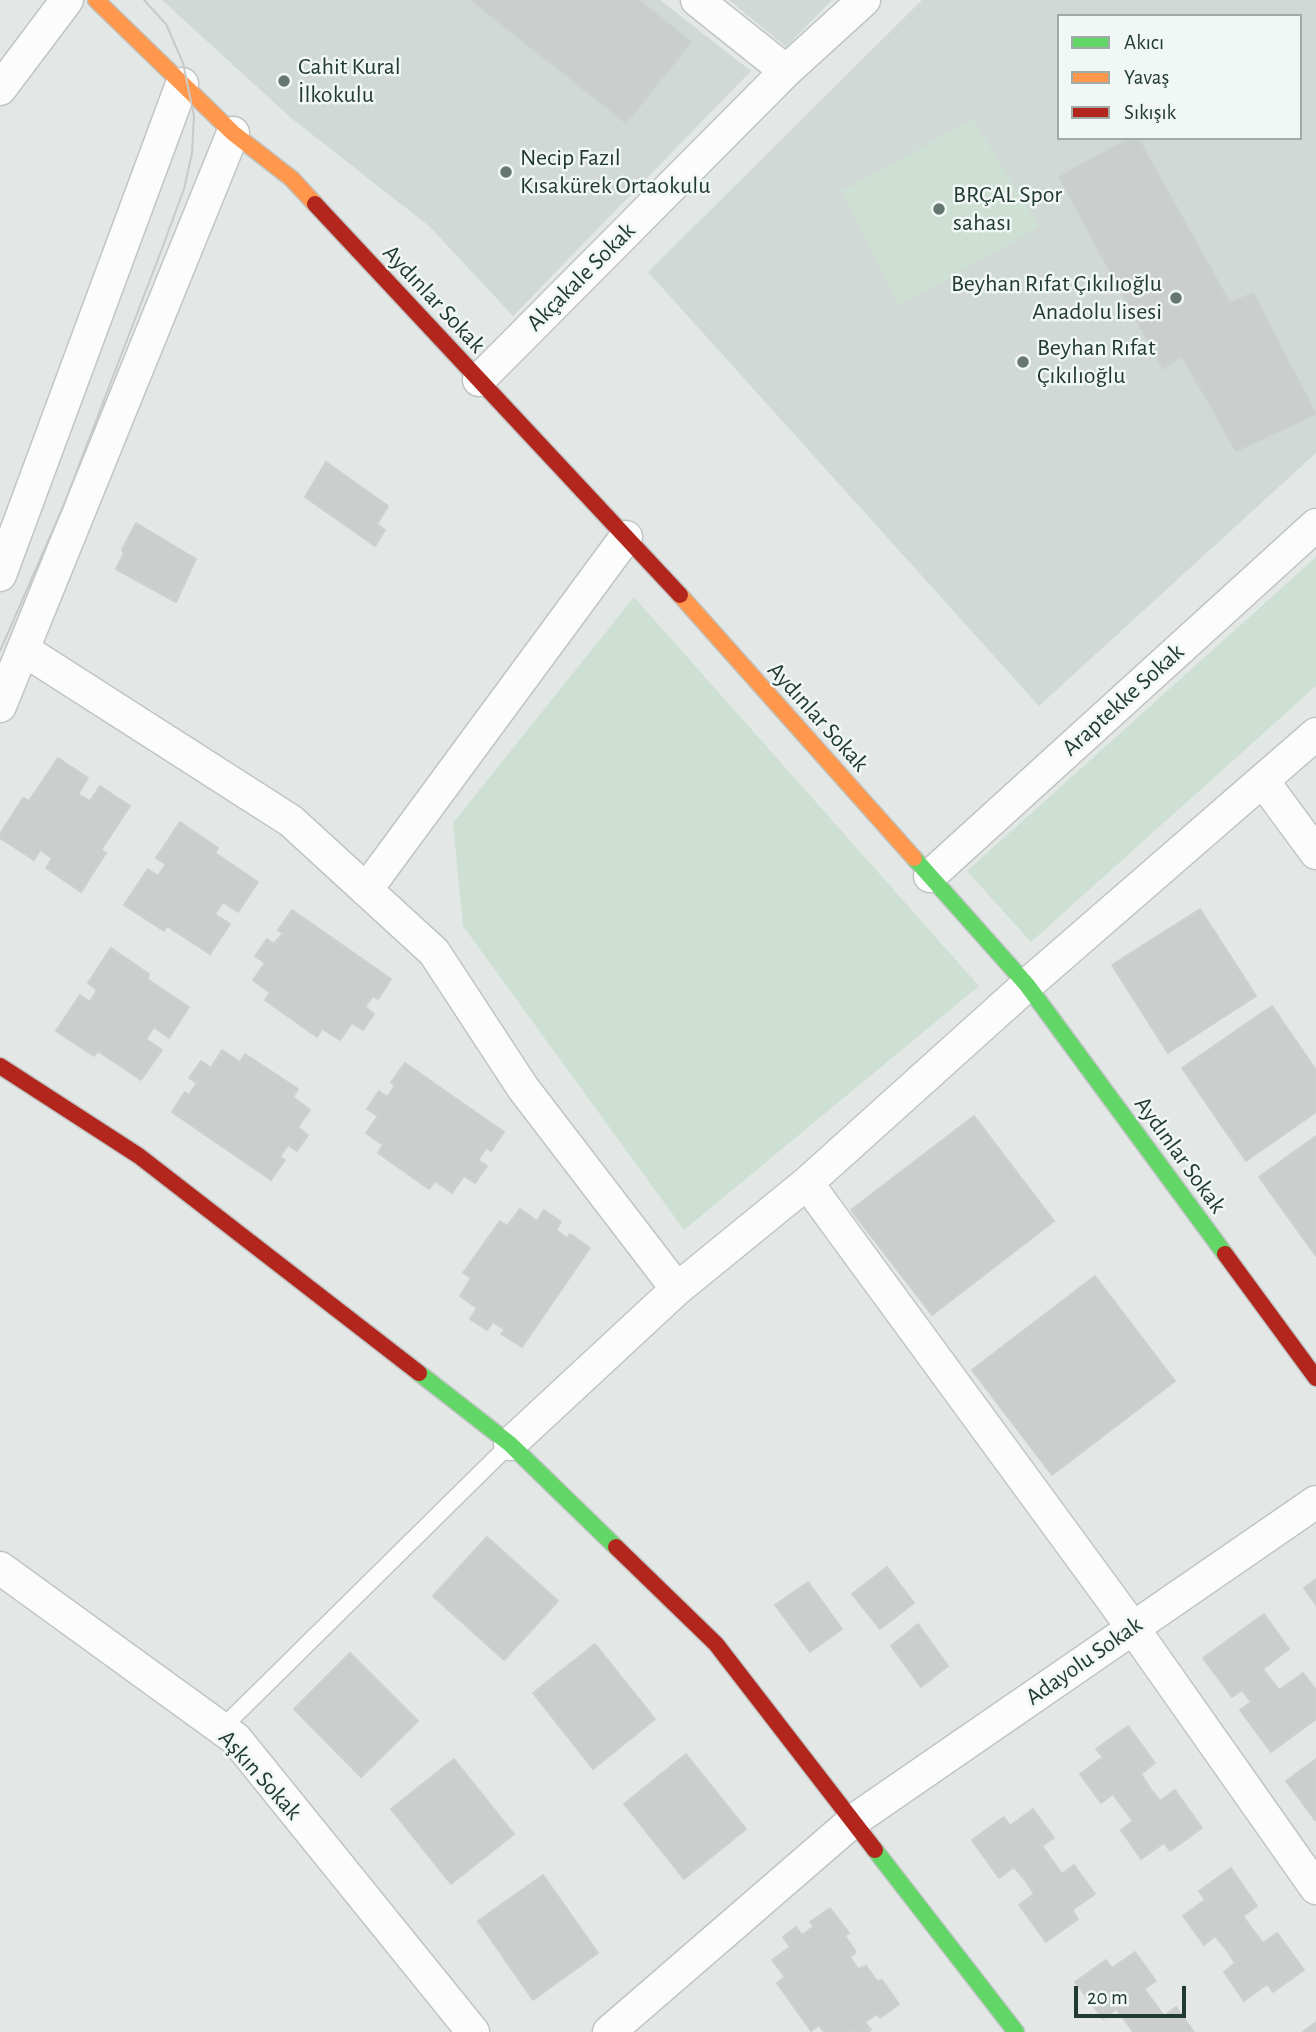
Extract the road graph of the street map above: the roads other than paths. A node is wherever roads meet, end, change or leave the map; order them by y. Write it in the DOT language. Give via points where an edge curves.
graph roads {
  1 [pos="67,0"];
  2 [pos="96,0"];
  3 [pos="697,0"];
  4 [pos="864,0"];
  5 [pos="786,71"];
  6 [pos="183,84"];
  7 [pos="0,89"];
  8 [pos="233,133"];
  9 [pos="479,380"];
  10 [pos="1316,525"];
  11 [pos="625,537"];
  12 [pos="0,575"];
  13 [pos="24,650"];
  14 [pos="0,706"];
  15 [pos="1316,734"];
  16 [pos="1263,781"];
  17 [pos="1316,853"];
  18 [pos="930,876"];
  19 [pos="366,890"];
  20 [pos="1027,985"];
  21 [pos="0,1066"];
  22 [pos="807,1183"];
  23 [pos="677,1289"];
  24 [pos="1316,1378"];
  25 [pos="510,1444"];
  26 [pos="1316,1502"];
  27 [pos="0,1568"];
  28 [pos="1133,1628"];
  29 [pos="221,1728"];
  30 [pos="853,1821"];
  31 [pos="1316,1888"];
  32 [pos="473,2032"];
  33 [pos="610,2032"];
  34 [pos="1016,2032"];
  1 -- 7 [label="street"];
  2 -- 6 [label="street, Aydınlar Sokak"];
  3 -- 5 [label="street"];
  4 -- 5 [label="street, Akçakale Sokak"];
  5 -- 9 [label="street, Akçakale Sokak"];
  6 -- 8 [label="street, Aydınlar Sokak"];
  6 -- 12 [label="street"];
  8 -- 9 [label="street, Aydınlar Sokak" via="292,179"];
  8 -- 13 [label="street"];
  9 -- 11 [label="street, Aydınlar Sokak"];
  10 -- 18 [label="street, Araptekke Sokak"];
  11 -- 18 [label="street, Aydınlar Sokak"];
  11 -- 19 [label="street"];
  13 -- 14 [label="street"];
  13 -- 19 [label="street" via="291,821"];
  15 -- 16 [label="street"];
  16 -- 17 [label="street"];
  16 -- 20 [label="street"];
  18 -- 20 [label="street, Aydınlar Sokak"];
  19 -- 23 [label="street" via="434,952 523,1088"];
  20 -- 22 [label="street"];
  20 -- 24 [label="street, Aydınlar Sokak"];
  21 -- 25 [label="street" via="139,1156"];
  22 -- 23 [label="street"];
  22 -- 28 [label="street"];
  23 -- 25 [label="street"];
  25 -- 29 [label="lane"];
  25 -- 30 [label="street" via="716,1644"];
  26 -- 28 [label="street, Adayolu Sokak"];
  27 -- 29 [label="street, Aşkın Sokak"];
  28 -- 30 [label="street, Adayolu Sokak"];
  28 -- 31 [label="street"];
  29 -- 32 [label="street, Aşkın Sokak" via="236,1740"];
  30 -- 33 [label="street, Adayolu Sokak"];
  30 -- 34 [label="street"];
}
